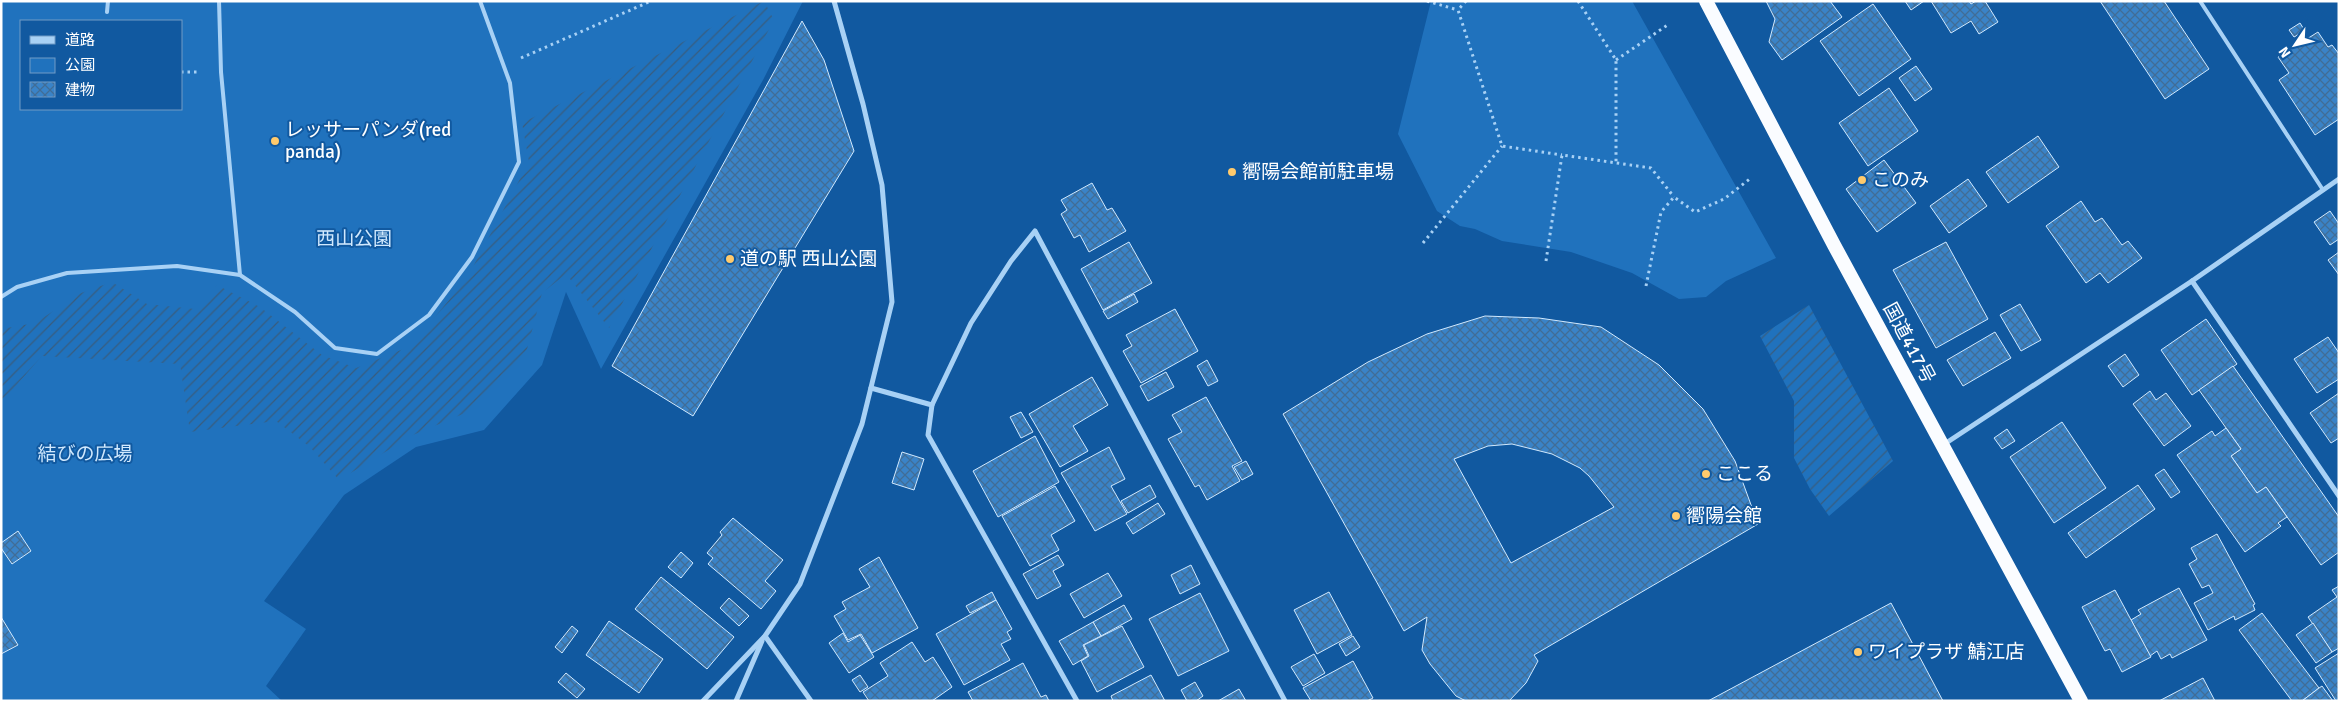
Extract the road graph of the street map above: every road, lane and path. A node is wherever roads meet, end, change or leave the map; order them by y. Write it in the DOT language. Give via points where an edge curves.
graph roads {
  1 [pos="108,1"];
  2 [pos="219,1"];
  3 [pos="480,1"];
  4 [pos="651,1"];
  5 [pos="834,1"];
  6 [pos="1427,1"];
  7 [pos="1466,1"];
  8 [pos="1578,1"];
  9 [pos="1706,1"];
  10 [pos="2200,1"];
  11 [pos="1458,10"];
  12 [pos="107,12"];
  13 [pos="1669,24"];
  14 [pos="1616,60"];
  15 [pos="504,65"];
  16 [pos="1502,146"];
  17 [pos="1562,155"];
  18 [pos="1616,162"];
  19 [pos="1752,178"];
  20 [pos="2339,179"];
  21 [pos="2323,190"];
  22 [pos="1674,197"];
  23 [pos="1422,243"];
  24 [pos="1546,262"];
  25 [pos="240,275"];
  26 [pos="2192,281"];
  27 [pos="1646,286"];
  28 [pos="1,297"];
  29 [pos="871,388"];
  30 [pos="932,404"];
  31 [pos="1943,446"];
  32 [pos="2339,496"];
  33 [pos="764,636"];
  34 [pos="703,701"];
  35 [pos="736,701"];
  36 [pos="811,701"];
  37 [pos="1077,701"];
  38 [pos="1285,701"];
  39 [pos="2081,701"];
  1 -- 12 [label="lane"];
  2 -- 25 [label="lane" via="221,72"];
  3 -- 15 [label="lane"];
  4 -- 15 [label="path"];
  5 -- 29 [label="street" via="882,185 892,302"];
  6 -- 11 [label="path"];
  7 -- 11 [label="path"];
  8 -- 14 [label="path"];
  9 -- 31 [label="highway, 国道417号"];
  10 -- 21 [label="lane"];
  11 -- 16 [label="path"];
  13 -- 14 [label="path"];
  14 -- 18 [label="path"];
  15 -- 25 [label="lane" via="510,83 519,162 472,257 429,316 377,354 335,348 295,312"];
  16 -- 17 [label="path"];
  16 -- 23 [label="path"];
  17 -- 18 [label="path"];
  17 -- 24 [label="path"];
  18 -- 22 [label="path" via="1651,168"];
  19 -- 22 [label="path" via="1724,199 1695,212"];
  20 -- 21 [label="street"];
  21 -- 26 [label="street"];
  22 -- 27 [label="path" via="1661,212"];
  25 -- 28 [label="lane" via="177,266 67,273 17,286"];
  26 -- 31 [label="street"];
  26 -- 32 [label="street"];
  29 -- 30 [label="street"];
  29 -- 33 [label="street" via="862,424 800,584"];
  30 -- 37 [label="street" via="928,435"];
  30 -- 38 [label="street" via="971,322 1035,231"];
  31 -- 39 [label="highway, 国道417号"];
  33 -- 34 [label="street"];
  33 -- 35 [label="street"];
  33 -- 36 [label="street"];
}
